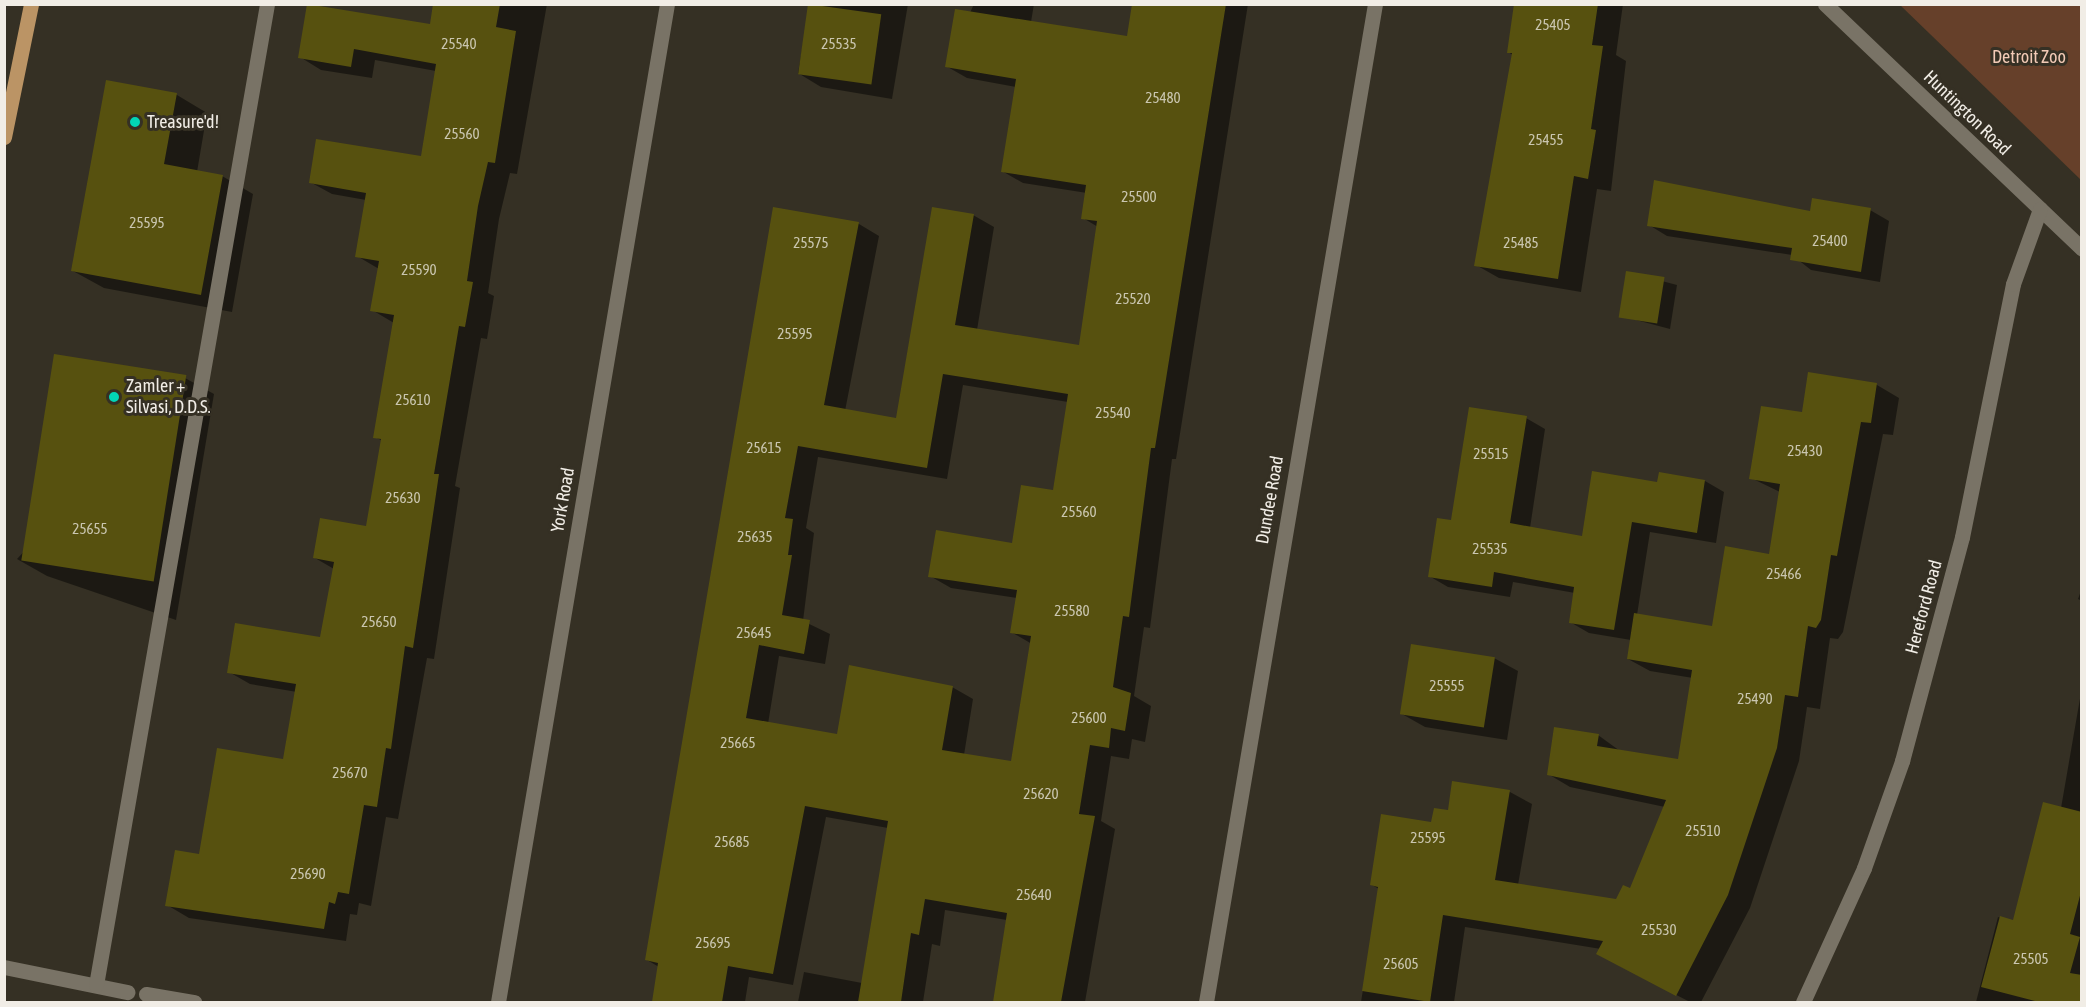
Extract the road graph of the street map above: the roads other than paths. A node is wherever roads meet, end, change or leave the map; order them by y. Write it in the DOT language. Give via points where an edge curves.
graph roads {
  1 [pos="31,4"];
  2 [pos="267,4"];
  3 [pos="667,4"];
  4 [pos="1375,4"];
  5 [pos="1825,4"];
  6 [pos="4,137"];
  7 [pos="2040,209"];
  8 [pos="2082,249"];
  9 [pos="4,967"];
  10 [pos="96,985"];
  11 [pos="127,992"];
  12 [pos="146,994"];
  13 [pos="194,1002"];
  14 [pos="498,1002"];
  15 [pos="1206,1002"];
  16 [pos="1803,1002"];
  1 -- 6 [label="main road"];
  2 -- 10 [label="street"];
  3 -- 14 [label="street, York Road"];
  4 -- 15 [label="street, Dundee Road"];
  5 -- 7 [label="street, Huntington Road"];
  7 -- 8 [label="street, Huntington Road"];
  7 -- 16 [label="street, Hereford Road" via="2013,284 1962,537 1902,760 1864,868"];
  9 -- 10 [label="street"];
  10 -- 11 [label="street"];
  12 -- 13 [label="street"];
}
